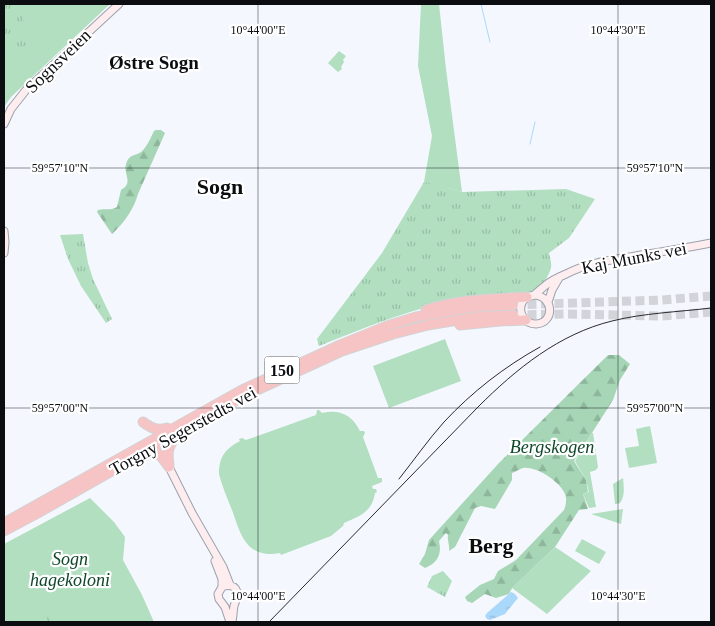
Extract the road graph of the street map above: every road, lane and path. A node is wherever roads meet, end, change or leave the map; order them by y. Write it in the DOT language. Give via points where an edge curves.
graph roads {
  1 [pos="119,4"];
  2 [pos="4,124"];
  3 [pos="4,231"];
  4 [pos="711,243"];
  5 [pos="4,253"];
  6 [pos="559,278"];
  7 [pos="530,296"];
  8 [pos="548,302"];
  9 [pos="513,305"];
  10 [pos="513,314"];
  11 [pos="526,320"];
  12 [pos="387,326"];
  13 [pos="374,340"];
  14 [pos="184,426"];
  15 [pos="127,458"];
  16 [pos="169,467"];
  17 [pos="4,523"];
  18 [pos="201,529"];
  19 [pos="4,531"];
  20 [pos="230,585"];
  21 [pos="222,587"];
  22 [pos="235,601"];
  23 [pos="223,603"];
  24 [pos="231,622"];
  1 -- 2 [label="main road, Sognsveien" via="26,90"];
  3 -- 5 [label="main road"];
  4 -- 6 [label="main road, Kaj Munks vei" via="604,261"];
  6 -- 7 [label="main road, Kaj Munks vei"];
  6 -- 8 [label="main road, Kaj Munks vei"];
  7 -- 8 [label="main road" via="541,296"];
  7 -- 11 [label="main road" via="521,307"];
  7 -- 12 [label="highway" via="442,305"];
  8 -- 11 [label="main road, Kaj Munks vei" via="548,316 542,322 534,324"];
  9 -- 12 [label="highway, Torgny Segerstedts vei / 150" via="452,310"];
  10 -- 13 [label="highway, Torgny Segerstedts vei / 150" via="428,325"];
  11 -- 13 [label="highway" via="464,325"];
  12 -- 14 [label="highway, Torgny Segerstedts vei / 150" via="276,373"];
  13 -- 14 [label="highway, Torgny Segerstedts vei / 150" via="342,351"];
  14 -- 15 [label="highway, Torgny Segerstedts vei / 150"];
  14 -- 15 [label="highway" via="158,430 143,422 143,438"];
  14 -- 16 [label="highway" via="168,448"];
  15 -- 16 [label="highway" via="160,454"];
  15 -- 17 [label="highway, Torgny Segerstedts vei / 150"];
  15 -- 19 [label="highway, Torgny Segerstedts vei / 150"];
  16 -- 18 [label="main road"];
  18 -- 20 [label="main road"];
  18 -- 21 [label="main road" via="220,572"];
  20 -- 21 [label="main road"];
  20 -- 22 [label="main road" via="237,592"];
  21 -- 23 [label="main road" via="218,594"];
  22 -- 23 [label="main road"];
  22 -- 24 [label="main road"];
  23 -- 24 [label="main road"];
}
